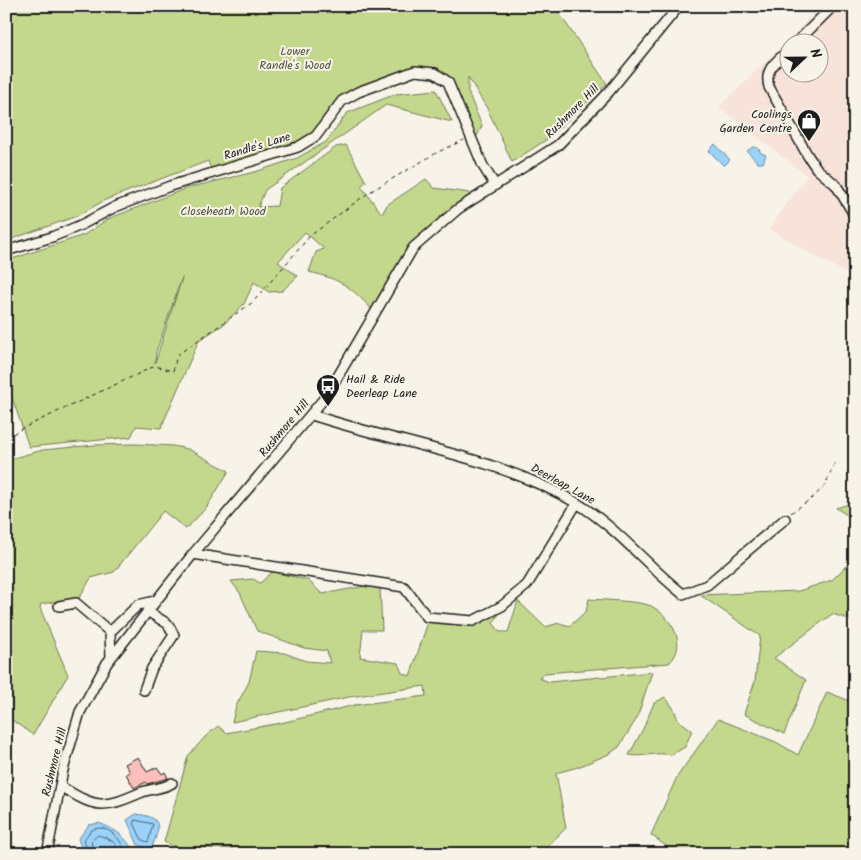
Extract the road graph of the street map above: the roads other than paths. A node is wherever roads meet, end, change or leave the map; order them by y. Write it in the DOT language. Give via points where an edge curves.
graph roads {
  1 [pos="678,6"];
  2 [pos="833,6"];
  3 [pos="807,32"];
  4 [pos="778,61"];
  5 [pos="495,185"];
  6 [pos="855,216"];
  7 [pos="6,251"];
  8 [pos="312,415"];
  9 [pos="577,503"];
  10 [pos="785,519"];
  11 [pos="193,554"];
  12 [pos="155,601"];
  13 [pos="59,606"];
  14 [pos="147,611"];
  15 [pos="110,632"];
  16 [pos="111,657"];
  17 [pos="144,690"];
  18 [pos="172,784"];
  19 [pos="60,786"];
  20 [pos="47,854"];
  1 -- 5 [label="street, Rushmore Hill" via="608,93 558,145"];
  2 -- 3 [label="street"];
  4 -- 6 [label="street" via="766,77 769,87 808,156 817,169 836,185"];
  5 -- 7 [label="street, Randle's Lane" via="483,166 448,82 435,72 415,71 358,92 342,102 316,136 298,147 170,186 115,207 59,234"];
  5 -- 8 [label="street, Rushmore Hill" via="458,209 413,248"];
  8 -- 9 [label="street, Deerleap Lane" via="490,465 523,476"];
  8 -- 11 [label="street, Rushmore Hill"];
  9 -- 10 [label="street, Deerleap Lane" via="683,594 706,585"];
  9 -- 11 [label="street" via="527,585 502,606 473,622 427,617 404,587"];
  11 -- 12 [label="street, Rushmore Hill"];
  12 -- 14 [label="street, Rushmore Hill"];
  12 -- 15 [label="street" via="138,605"];
  13 -- 15 [label="street" via="76,603"];
  14 -- 16 [label="street, Rushmore Hill"];
  14 -- 17 [label="street" via="168,624 174,635 152,668"];
  15 -- 16 [label="street"];
  16 -- 19 [label="street, Rushmore Hill" via="80,712"];
  18 -- 19 [label="street" via="142,792 122,802 103,805 93,804"];
  19 -- 20 [label="street, Rushmore Hill"];
}
